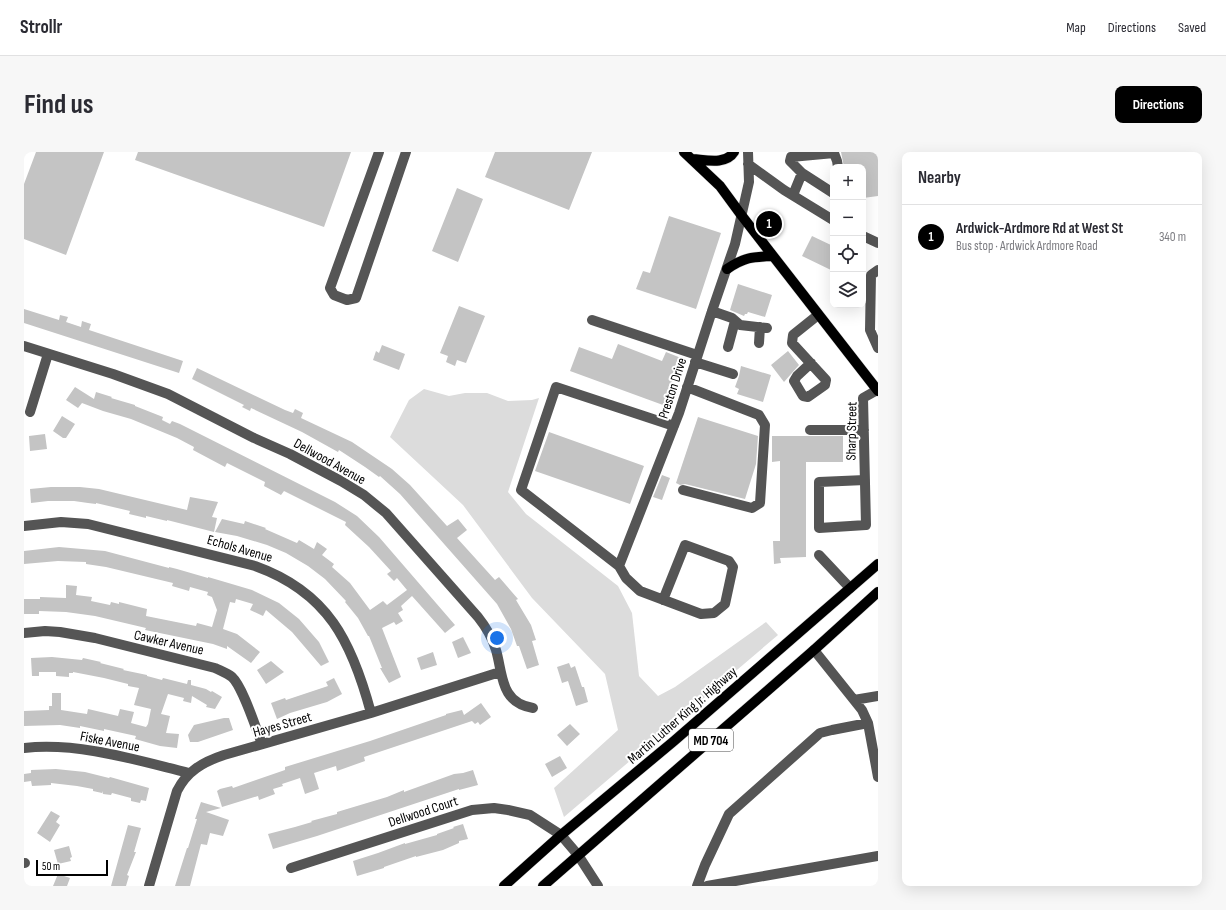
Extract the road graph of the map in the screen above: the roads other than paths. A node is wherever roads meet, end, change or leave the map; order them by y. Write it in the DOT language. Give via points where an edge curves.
graph roads {
  1 [pos="378,152"];
  2 [pos="406,152"];
  3 [pos="684,152"];
  4 [pos="734,152"];
  5 [pos="748,152"];
  6 [pos="693,159"];
  7 [pos="748,164"];
  8 [pos="838,164"];
  9 [pos="802,173"];
  10 [pos="830,191"];
  11 [pos="793,196"];
  12 [pos="742,216"];
  13 [pos="830,218"];
  14 [pos="866,237"];
  15 [pos="878,243"];
  16 [pos="773,256"];
  17 [pos="727,269"];
  18 [pos="878,270"];
  19 [pos="712,311"];
  20 [pos="818,315"];
  21 [pos="592,320"];
  22 [pos="735,321"];
  23 [pos="759,343"];
  24 [pos="24,346"];
  25 [pos="728,347"];
  26 [pos="878,348"];
  27 [pos="48,354"];
  28 [pos="696,359"];
  29 [pos="810,363"];
  30 [pos="733,374"];
  31 [pos="687,387"];
  32 [pos="877,390"];
  33 [pos="30,412"];
  34 [pos="674,426"];
  35 [pos="810,430"];
  36 [pos="864,430"];
  37 [pos="865,480"];
  38 [pos="683,490"];
  39 [pos="24,526"];
  40 [pos="819,555"];
  41 [pos="878,564"];
  42 [pos="619,566"];
  43 [pos="850,588"];
  44 [pos="878,592"];
  45 [pos="663,600"];
  46 [pos="24,633"];
  47 [pos="814,650"];
  48 [pos="500,672"];
  49 [pos="878,696"];
  50 [pos="854,700"];
  51 [pos="533,708"];
  52 [pos="371,713"];
  53 [pos="868,723"];
  54 [pos="262,744"];
  55 [pos="24,748"];
  56 [pos="189,773"];
  57 [pos="878,777"];
  58 [pos="561,835"];
  59 [pos="578,855"];
  60 [pos="878,856"];
  61 [pos="291,868"];
  62 [pos="149,886"];
  63 [pos="504,886"];
  64 [pos="543,886"];
  65 [pos="598,886"];
  66 [pos="697,886"];
  67 [pos="708,886"];
  1 -- 2 [label="street" via="330,288 334,295 347,300 356,298"];
  3 -- 6 [label="main road"];
  4 -- 6 [label="main road" via="731,157 719,161"];
  5 -- 7 [label="street, Preston Drive"];
  6 -- 12 [label="main road" via="720,186"];
  7 -- 11 [label="street"];
  7 -- 12 [label="street, Preston Drive" via="749,182"];
  8 -- 9 [label="street" via="834,154 791,157 790,161"];
  9 -- 10 [label="street"];
  9 -- 11 [label="street"];
  11 -- 13 [label="street"];
  12 -- 16 [label="main road"];
  12 -- 17 [label="street, Preston Drive"];
  14 -- 15 [label="street"];
  16 -- 17 [label="main road" via="756,256"];
  16 -- 20 [label="main road"];
  17 -- 19 [label="street, Preston Drive"];
  18 -- 26 [label="street" via="871,275 870,330"];
  19 -- 22 [label="street"];
  19 -- 28 [label="street, Preston Drive"];
  20 -- 29 [label="street" via="793,335 792,343"];
  20 -- 32 [label="main road"];
  21 -- 28 [label="street"];
  22 -- 23 [label="street" via="740,325 763,327"];
  22 -- 25 [label="street"];
  24 -- 27 [label="street, Dellwood Avenue"];
  27 -- 33 [label="street"];
  27 -- 48 [label="street, Dellwood Avenue" via="168,394 290,454 364,495 386,513 478,617 493,641"];
  28 -- 30 [label="street"];
  28 -- 31 [label="street, Preston Drive"];
  31 -- 34 [label="street, Preston Drive"];
  31 -- 38 [label="street" via="759,415 765,425 760,503 752,508"];
  32 -- 36 [label="street, Sharp Street" via="863,398"];
  34 -- 42 [label="street, Preston Drive"];
  34 -- 42 [label="street" via="556,387 521,490"];
  35 -- 36 [label="street"];
  36 -- 37 [label="street, Sharp Street"];
  37 -- 37 [label="street, Sharp Street" via="819,482 820,528 866,525"];
  39 -- 52 [label="street, Echols Avenue" via="61,522 88,524 255,566 286,579 312,597 336,627 354,662"];
  40 -- 43 [label="street"];
  41 -- 43 [label="main road, Martin Luther King Jr. Highway / MD 704"];
  42 -- 45 [label="street" via="626,578 640,592"];
  43 -- 58 [label="main road, Martin Luther King Jr. Highway / MD 704"];
  44 -- 47 [label="main road, MD 704"];
  45 -- 45 [label="street" via="701,614 714,613 725,604 733,567 729,561 685,545"];
  46 -- 54 [label="street, Cawker Avenue" via="60,632 95,638 215,668 235,681"];
  47 -- 50 [label="street"];
  47 -- 59 [label="main road, MD 704"];
  48 -- 51 [label="street, Dellwood Avenue" via="510,697 520,705"];
  48 -- 52 [label="street, Hayes Street"];
  49 -- 50 [label="street"];
  50 -- 53 [label="street"];
  52 -- 54 [label="street, Hayes Street"];
  53 -- 57 [label="street"];
  53 -- 66 [label="street" via="820,734 729,814"];
  54 -- 56 [label="street, Hayes Street" via="214,758"];
  55 -- 56 [label="street, Fiske Avenue" via="83,750"];
  56 -- 62 [label="street, Hayes Street" via="177,791"];
  58 -- 59 [label="street, Dellwood Court"];
  58 -- 61 [label="street, Dellwood Court" via="530,815 494,808 472,810"];
  58 -- 63 [label="main road, Martin Luther King Jr. Highway / MD 704"];
  59 -- 64 [label="main road, MD 704"];
  59 -- 65 [label="street, Dellwood Court"];
  60 -- 67 [label="street"];
}
